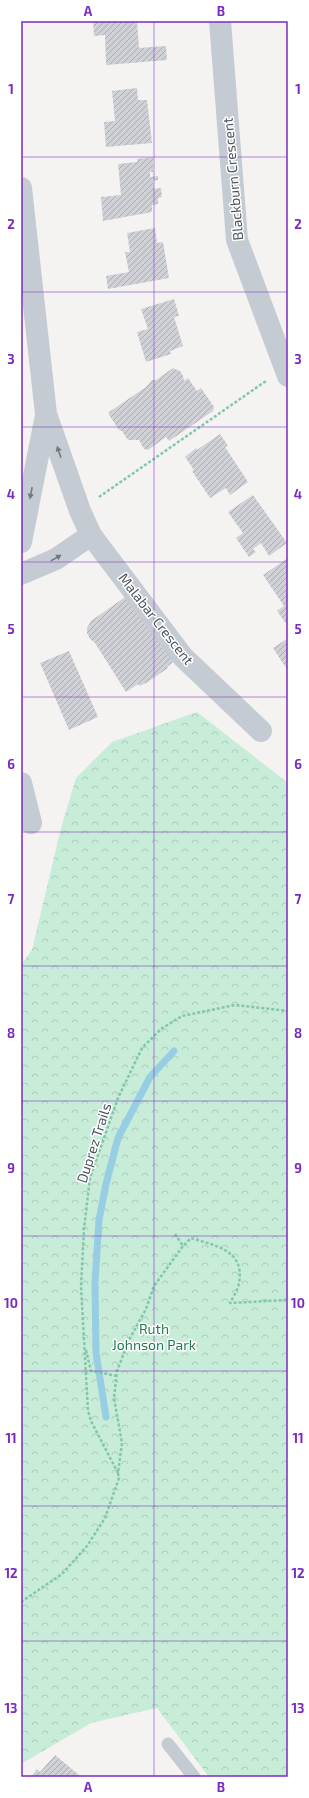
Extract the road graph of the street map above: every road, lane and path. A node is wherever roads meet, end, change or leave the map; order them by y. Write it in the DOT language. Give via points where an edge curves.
graph roads {
  1 [pos="220,21"];
  2 [pos="21,188"];
  3 [pos="286,372"];
  4 [pos="46,414"];
  5 [pos="80,510"];
  6 [pos="91,535"];
  7 [pos="21,542"];
  8 [pos="21,574"];
  9 [pos="261,731"];
  10 [pos="21,783"];
  11 [pos="31,824"];
  12 [pos="288,1011"];
  13 [pos="174,1234"];
  14 [pos="183,1246"];
  15 [pos="288,1300"];
  16 [pos="84,1345"];
  17 [pos="117,1376"];
  18 [pos="118,1473"];
  19 [pos="21,1602"];
  20 [pos="168,1744"];
  21 [pos="194,1777"];
  1 -- 3 [label="street, Blackburn Crescent" via="237,240"];
  2 -- 4 [label="street, Malabar Crescent"];
  3 -- 5 [label="path"];
  5 -- 4 [label="street, Malabar Crescent, one-way"];
  4 -- 7 [label="street, Malabar Crescent, one-way"];
  5 -- 6 [label="street, Malabar Crescent"];
  8 -- 6 [label="street, one-way" via="56,559"];
  6 -- 9 [label="street, Malabar Crescent" via="183,658"];
  10 -- 11 [label="street"];
  12 -- 16 [label="path, Duprez Trails" via="235,1005 182,1016 161,1029 142,1048 118,1098 90,1178 81,1286"];
  13 -- 14 [label="path"];
  14 -- 15 [label="path" via="191,1238 229,1251 240,1268 239,1284 230,1303"];
  14 -- 17 [label="path" via="154,1286 146,1309 129,1340"];
  16 -- 17 [label="path" via="91,1371"];
  16 -- 18 [label="path, Duprez Trails" via="88,1411 91,1422"];
  17 -- 18 [label="path" via="114,1398 122,1443"];
  18 -- 19 [label="path" via="119,1478 105,1518 87,1546 62,1574"];
  20 -- 21 [label="lane"];
}
